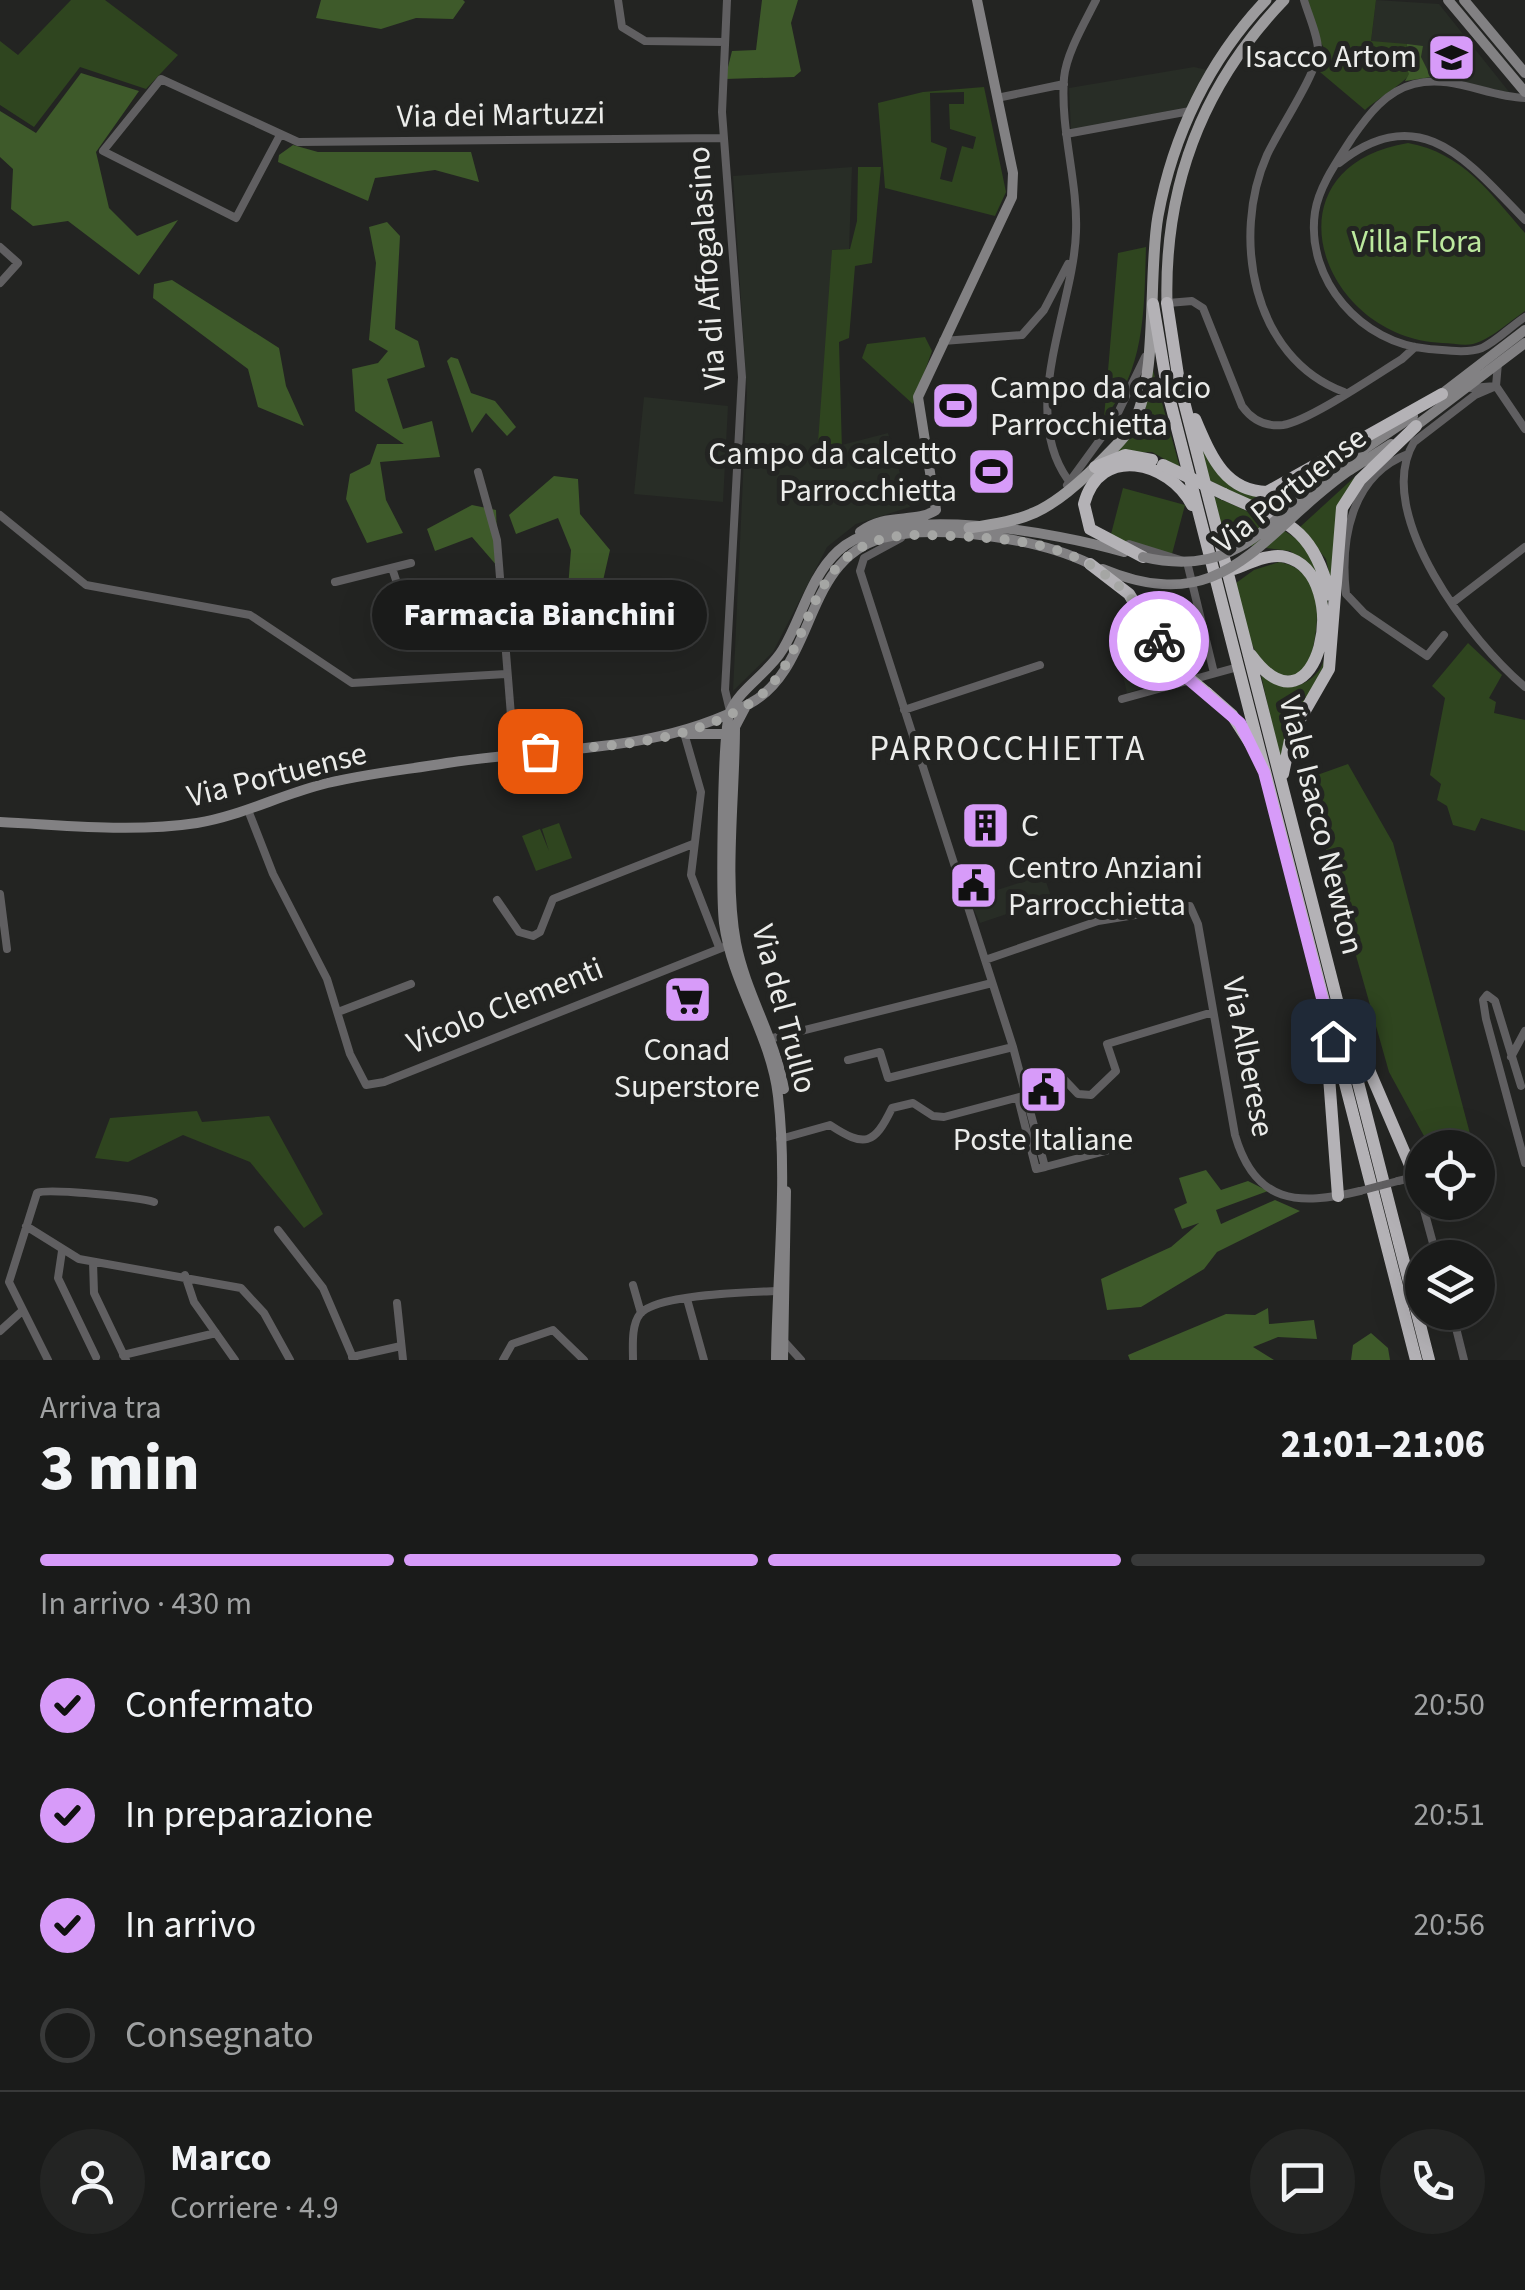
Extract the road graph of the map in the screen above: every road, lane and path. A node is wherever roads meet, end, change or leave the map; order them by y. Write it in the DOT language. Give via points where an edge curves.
graph roads {
  1 [pos="618,0"];
  2 [pos="727,0"];
  3 [pos="977,0"];
  4 [pos="1096,0"];
  5 [pos="1284,0"];
  6 [pos="1304,0"];
  7 [pos="1448,0"];
  8 [pos="1464,0"];
  9 [pos="1263,2"];
  10 [pos="725,42"];
  11 [pos="1064,84"];
  12 [pos="1524,85"];
  13 [pos="997,98"];
  14 [pos="1190,111"];
  15 [pos="1066,134"];
  16 [pos="280,136"];
  17 [pos="724,138"];
  18 [pos="1336,166"];
  19 [pos="1525,220"];
  20 [pos="0,246"];
  21 [pos="1072,256"];
  22 [pos="0,283"];
  23 [pos="1160,296"];
  24 [pos="1525,317"];
  25 [pos="1525,330"];
  26 [pos="943,342"];
  27 [pos="1525,343"];
  28 [pos="1415,347"];
  29 [pos="1147,353"];
  30 [pos="1498,363"];
  31 [pos="1179,382"];
  32 [pos="1496,386"];
  33 [pos="1462,391"];
  34 [pos="1344,392"];
  35 [pos="1442,394"];
  36 [pos="1416,426"];
  37 [pos="1525,430"];
  38 [pos="1408,454"];
  39 [pos="1348,466"];
  40 [pos="1094,467"];
  41 [pos="478,472"];
  42 [pos="1068,480"];
  43 [pos="1066,495"];
  44 [pos="0,515"];
  45 [pos="1202,524"];
  46 [pos="969,528"];
  47 [pos="909,535"];
  48 [pos="1032,536"];
  49 [pos="1112,540"];
  50 [pos="850,541"];
  51 [pos="1525,547"];
  52 [pos="1143,557"];
  53 [pos="411,563"];
  54 [pos="1090,564"];
  55 [pos="392,568"];
  56 [pos="1234,569"];
  57 [pos="335,582"];
  58 [pos="1452,603"];
  59 [pos="1334,607"];
  60 [pos="1444,635"];
  61 [pos="505,638"];
  62 [pos="1247,649"];
  63 [pos="1040,665"];
  64 [pos="1238,667"];
  65 [pos="1214,673"];
  66 [pos="506,674"];
  67 [pos="1525,686"];
  68 [pos="1122,698"];
  69 [pos="750,704"];
  70 [pos="904,710"];
  71 [pos="730,711"];
  72 [pos="731,731"];
  73 [pos="684,733"];
  74 [pos="514,753"];
  75 [pos="1264,772"];
  76 [pos="1283,787"];
  77 [pos="248,810"];
  78 [pos="0,822"];
  79 [pos="693,844"];
  80 [pos="729,850"];
  81 [pos="0,894"];
  82 [pos="497,900"];
  83 [pos="724,921"];
  84 [pos="710,927"];
  85 [pos="728,945"];
  86 [pos="7,948"];
  87 [pos="985,960"];
  88 [pos="992,982"];
  89 [pos="411,984"];
  90 [pos="1330,1002"];
  91 [pos="338,1012"];
  92 [pos="1213,1012"];
  93 [pos="1525,1032"];
  94 [pos="767,1040"];
  95 [pos="1014,1046"];
  96 [pos="1512,1059"];
  97 [pos="848,1060"];
  98 [pos="1525,1068"];
  99 [pos="1023,1081"];
  100 [pos="1521,1086"];
  101 [pos="1023,1096"];
  102 [pos="784,1139"];
  103 [pos="1117,1148"];
  104 [pos="1405,1156"];
  105 [pos="1525,1163"];
  106 [pos="1405,1179"];
  107 [pos="1338,1196"];
  108 [pos="154,1202"];
  109 [pos="26,1226"];
  110 [pos="278,1230"];
  111 [pos="781,1236"];
  112 [pos="62,1251"];
  113 [pos="93,1262"];
  114 [pos="185,1275"];
  115 [pos="633,1285"];
  116 [pos="777,1291"];
  117 [pos="687,1299"];
  118 [pos="396,1303"];
  119 [pos="21,1312"];
  120 [pos="641,1313"];
  121 [pos="1456,1330"];
  122 [pos="0,1331"];
  123 [pos="216,1332"];
  124 [pos="780,1337"];
  125 [pos="401,1346"];
  126 [pos="96,1357"];
  127 [pos="125,1357"];
  128 [pos="353,1358"];
  129 [pos="48,1360"];
  130 [pos="235,1360"];
  131 [pos="290,1360"];
  132 [pos="403,1360"];
  133 [pos="503,1360"];
  134 [pos="584,1360"];
  135 [pos="633,1360"];
  136 [pos="704,1360"];
  137 [pos="780,1360"];
  138 [pos="801,1360"];
  139 [pos="1416,1360"];
  140 [pos="1429,1360"];
  141 [pos="1464,1360"];
  1 -- 10 [label="street" via="622,27 636,38"];
  2 -- 10 [label="street, Via di Affogalasino"];
  3 -- 13 [label="main road"];
  4 -- 11 [label="street"];
  5 -- 23 [label="main road, Viale Isacco Newton" via="1229,66 1195,129 1172,210"];
  6 -- 34 [label="street" via="1317,56 1259,175 1249,240 1270,323 1318,380"];
  7 -- 12 [label="main road"];
  8 -- 12 [label="main road"];
  9 -- 14 [label="main road, Viale Isacco Newton"];
  10 -- 17 [label="street, Via di Affogalasino"];
  11 -- 13 [label="street"];
  11 -- 15 [label="street"];
  12 -- 18 [label="street" via="1497,97 1450,82 1404,87 1366,119"];
  13 -- 26 [label="main road" via="1012,197"];
  14 -- 15 [label="street"];
  14 -- 23 [label="main road, Viale Isacco Newton" via="1162,196"];
  15 -- 21 [label="street" via="1076,219"];
  16 -- 16 [label="street, Via dei Martuzzi" via="161,79 103,150 236,218"];
  16 -- 17 [label="street, Via dei Martuzzi" via="310,142"];
  17 -- 71 [label="street, Via di Affogalasino" via="742,377 725,690"];
  18 -- 19 [label="street" via="1381,140 1428,139 1461,156"];
  18 -- 28 [label="street" via="1315,216 1325,277 1358,319"];
  20 -- 22 [label="street" via="18,263"];
  21 -- 26 [label="street" via="1044,310 1022,335"];
  21 -- 42 [label="street" via="1048,402"];
  23 -- 29 [label="main road"];
  23 -- 31 [label="highway, Viale Isacco Newton"];
  23 -- 34 [label="street" via="1204,308 1239,401 1256,420 1290,423"];
  23 -- 45 [label="highway, Viale Isacco Newton" via="1168,393"];
  24 -- 28 [label="street" via="1478,349"];
  25 -- 35 [label="main road, Via Portuense"];
  26 -- 50 [label="main road" via="917,407 936,510 883,519"];
  27 -- 30 [label="main road, Via Portuense"];
  28 -- 34 [label="street"];
  29 -- 40 [label="main road" via="1136,417"];
  29 -- 42 [label="street" via="1115,418"];
  30 -- 32 [label="street"];
  30 -- 33 [label="main road, Via Portuense"];
  31 -- 35 [label="highway" via="1217,466 1239,486 1262,492 1280,488"];
  31 -- 62 [label="highway, Viale Isacco Newton"];
  32 -- 33 [label="street"];
  32 -- 37 [label="street"];
  32 -- 38 [label="street" via="1444,417"];
  33 -- 36 [label="main road, Via Portuense"];
  35 -- 39 [label="main road, Via Portuense"];
  36 -- 39 [label="main road, Via Portuense"];
  36 -- 59 [label="highway" via="1345,501"];
  38 -- 58 [label="street" via="1413,528"];
  38 -- 60 [label="street" via="1390,463 1355,502 1346,594 1427,656"];
  39 -- 52 [label="main road, Via Portuense, bridge" via="1234,552 1184,562"];
  39 -- 56 [label="main road, Via Portuense, bridge"];
  40 -- 43 [label="main road"];
  40 -- 59 [label="highway, bridge" via="1132,455 1163,464 1308,540 1320,557"];
  41 -- 61 [label="street" via="497,540"];
  42 -- 43 [label="street"];
  43 -- 46 [label="main road" via="1027,518"];
  44 -- 66 [label="street" via="86,584 250,615 352,684"];
  45 -- 52 [label="highway" via="1176,481 1140,465 1102,474 1083,512 1095,534"];
  45 -- 64 [label="highway, Viale Isacco Newton"];
  46 -- 48 [label="main road, Via Portuense"];
  46 -- 50 [label="main road, Via Portuense" via="894,527"];
  47 -- 48 [label="main road, Via Portuense"];
  47 -- 69 [label="main road, Via Portuense" via="871,542 841,562 786,666"];
  47 -- 70 [label="street" via="870,554 860,569"];
  48 -- 52 [label="main road, Via Portuense"];
  48 -- 54 [label="main road, Via Portuense"];
  49 -- 65 [label="street" via="1188,562"];
  50 -- 71 [label="main road, Via Portuense" via="822,569 774,663"];
  51 -- 58 [label="street"];
  53 -- 55 [label="street"];
  54 -- 56 [label="main road, Via Portuense, bridge" via="1163,586"];
  54 -- 75 [label="highway, bridge" via="1130,594 1172,664 1240,723"];
  55 -- 57 [label="street"];
  55 -- 61 [label="street" via="406,607"];
  56 -- 62 [label="highway" via="1278,556 1308,573 1318,596 1323,630 1314,667 1298,678 1278,678"];
  58 -- 67 [label="street" via="1486,651"];
  59 -- 76 [label="highway" via="1328,669 1291,735"];
  61 -- 66 [label="street"];
  62 -- 76 [label="highway, Viale Isacco Newton"];
  63 -- 70 [label="street"];
  64 -- 65 [label="street"];
  64 -- 75 [label="highway, Viale Isacco Newton"];
  65 -- 68 [label="street"];
  66 -- 74 [label="street"];
  69 -- 71 [label="main road, Via Portuense"];
  69 -- 72 [label="main road"];
  70 -- 87 [label="street"];
  71 -- 72 [label="main road, Via del Trullo"];
  71 -- 73 [label="main road, Via Portuense"];
  72 -- 73 [label="main road, Via Portuense"];
  72 -- 80 [label="main road, Via del Trullo"];
  73 -- 74 [label="main road, Via Portuense"];
  73 -- 79 [label="street, Via del Trullo" via="702,792"];
  74 -- 77 [label="main road, Via Portuense" via="340,780"];
  75 -- 90 [label="highway, Viale Isacco Newton"];
  76 -- 90 [label="highway, Viale Isacco Newton"];
  77 -- 78 [label="main road, Via Portuense" via="154,827"];
  77 -- 91 [label="street, Vicolo Clementi"];
  79 -- 82 [label="street" via="553,899 533,936 519,932"];
  79 -- 84 [label="street, Via del Trullo" via="691,879"];
  80 -- 83 [label="main road, Via del Trullo"];
  80 -- 85 [label="main road, Via del Trullo"];
  81 -- 86 [label="street"];
  83 -- 84 [label="street, Via del Trullo"];
  83 -- 85 [label="main road, Via del Trullo"];
  84 -- 85 [label="street, Via del Trullo"];
  85 -- 91 [label="street, Vicolo Clementi" via="376,1085 360,1080"];
  85 -- 94 [label="main road, Via del Trullo"];
  87 -- 88 [label="street"];
  87 -- 92 [label="street, Via Alberese" via="1098,922 1187,905 1198,924"];
  88 -- 94 [label="street"];
  88 -- 95 [label="street"];
  89 -- 91 [label="street, Vicolo Clementi"];
  90 -- 104 [label="highway"];
  90 -- 107 [label="highway"];
  90 -- 139 [label="highway, Viale Isacco Newton"];
  90 -- 140 [label="highway, Viale Isacco Newton"];
  92 -- 99 [label="street" via="1107,1044 1116,1072 1096,1093 1078,1094 1059,1074"];
  92 -- 107 [label="street, Via Alberese" via="1247,1166 1291,1199"];
  93 -- 96 [label="street"];
  94 -- 102 [label="main road, Via del Trullo"];
  95 -- 97 [label="street" via="888,1078 880,1052"];
  95 -- 99 [label="street"];
  96 -- 98 [label="street"];
  96 -- 100 [label="street"];
  96 -- 105 [label="street" via="1487,995 1486,1019"];
  99 -- 101 [label="street"];
  101 -- 102 [label="street" via="944,1117 913,1103 892,1108 880,1133 865,1140 830,1125"];
  101 -- 103 [label="street" via="1044,1167"];
  102 -- 111 [label="main road, Via del Trullo"];
  106 -- 107 [label="street, Via Alberese, bridge"];
  108 -- 109 [label="street" via="46,1188 36,1195"];
  109 -- 112 [label="street"];
  109 -- 119 [label="street" via="9,1282"];
  110 -- 128 [label="street" via="323,1288"];
  111 -- 116 [label="main road, Via del Trullo"];
  111 -- 124 [label="main road, Via del Trullo"];
  112 -- 113 [label="street"];
  112 -- 126 [label="street" via="58,1278"];
  113 -- 114 [label="street"];
  113 -- 127 [label="street" via="93,1290"];
  114 -- 123 [label="street" via="190,1296"];
  114 -- 131 [label="street" via="245,1291"];
  115 -- 120 [label="street"];
  116 -- 117 [label="street"];
  116 -- 124 [label="main road, Via del Trullo"];
  117 -- 120 [label="street"];
  117 -- 136 [label="street"];
  118 -- 125 [label="street"];
  119 -- 122 [label="street"];
  119 -- 129 [label="street"];
  120 -- 135 [label="street"];
  121 -- 141 [label="street"];
  123 -- 127 [label="street"];
  123 -- 130 [label="street"];
  124 -- 137 [label="main road, Via del Trullo"];
  124 -- 138 [label="street"];
  125 -- 128 [label="street"];
  125 -- 132 [label="street"];
  133 -- 134 [label="street" via="512,1344 553,1330"];
}
